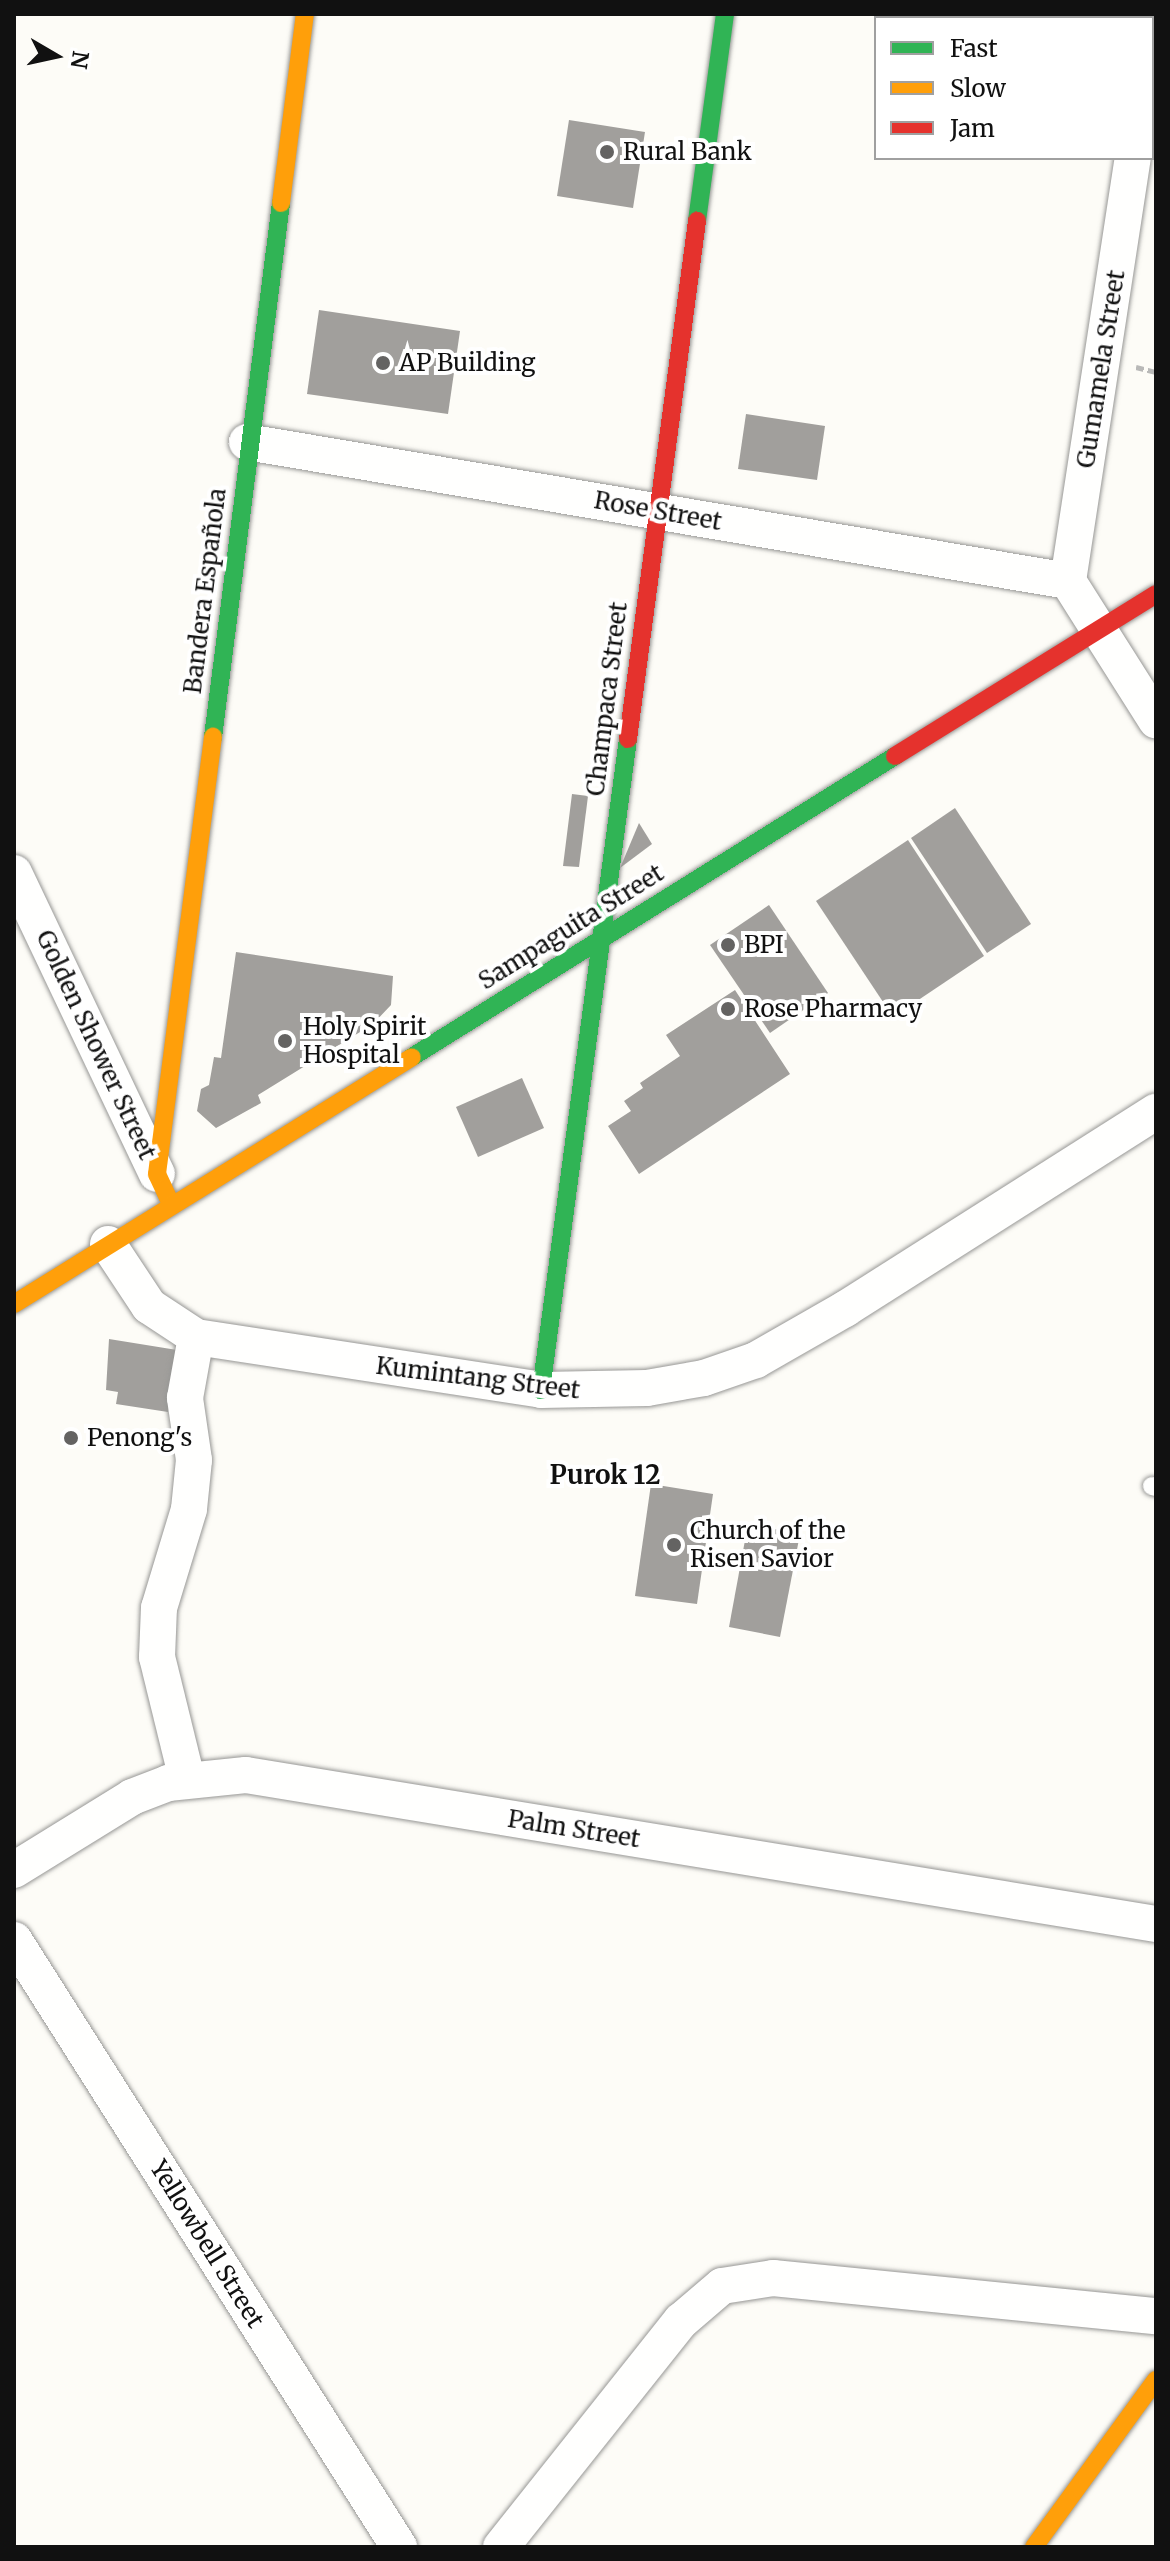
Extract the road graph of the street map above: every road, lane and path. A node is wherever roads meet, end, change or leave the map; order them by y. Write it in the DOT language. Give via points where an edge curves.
graph roads {
  1 [pos="305,14"];
  2 [pos="725,14"];
  3 [pos="1133,160"];
  4 [pos="247,442"];
  5 [pos="656,510"];
  6 [pos="1068,581"];
  7 [pos="1156,594"];
  8 [pos="1099,629"];
  9 [pos="1156,720"];
  10 [pos="14,873"];
  11 [pos="600,938"];
  12 [pos="1156,1112"];
  13 [pos="164,1189"];
  14 [pos="108,1244"];
  15 [pos="14,1304"];
  16 [pos="196,1337"];
  17 [pos="541,1390"];
  18 [pos="187,1779"];
  19 [pos="14,1870"];
  20 [pos="1156,1924"];
  21 [pos="14,1940"];
  22 [pos="1156,2316"];
  23 [pos="1156,2380"];
  24 [pos="399,2547"];
  25 [pos="501,2547"];
  26 [pos="1034,2547"];
  1 -- 4 [label="main road, Bandera Española"];
  2 -- 5 [label="main road, Champaca Street"];
  3 -- 6 [label="street, Gumamela Street"];
  4 -- 5 [label="street, Rose Street"];
  4 -- 13 [label="main road, Bandera Española"];
  5 -- 6 [label="street, Rose Street"];
  5 -- 11 [label="main road, Champaca Street"];
  6 -- 8 [label="street"];
  7 -- 8 [label="main road, Sampaguita Street"];
  8 -- 9 [label="street"];
  8 -- 11 [label="main road, Sampaguita Street"];
  10 -- 13 [label="street, Golden Shower Street"];
  11 -- 13 [label="main road, Sampaguita Street"];
  11 -- 17 [label="main road, Champaca Street"];
  12 -- 17 [label="street, Kumintang Street" via="756,1360 704,1378 647,1388"];
  13 -- 14 [label="main road, Sampaguita Street"];
  14 -- 15 [label="main road, Sampaguita Street"];
  14 -- 16 [label="street, Kumintang Street" via="149,1306"];
  16 -- 17 [label="street, Kumintang Street"];
  16 -- 18 [label="street" via="185,1398 194,1460 189,1509 159,1608 157,1657"];
  18 -- 19 [label="street, Palm Street" via="132,1797"];
  18 -- 20 [label="street, Palm Street" via="246,1775"];
  21 -- 24 [label="street, Yellowbell Street"];
  22 -- 25 [label="street" via="773,2278 722,2286 681,2321"];
  23 -- 26 [label="main road"];
}
